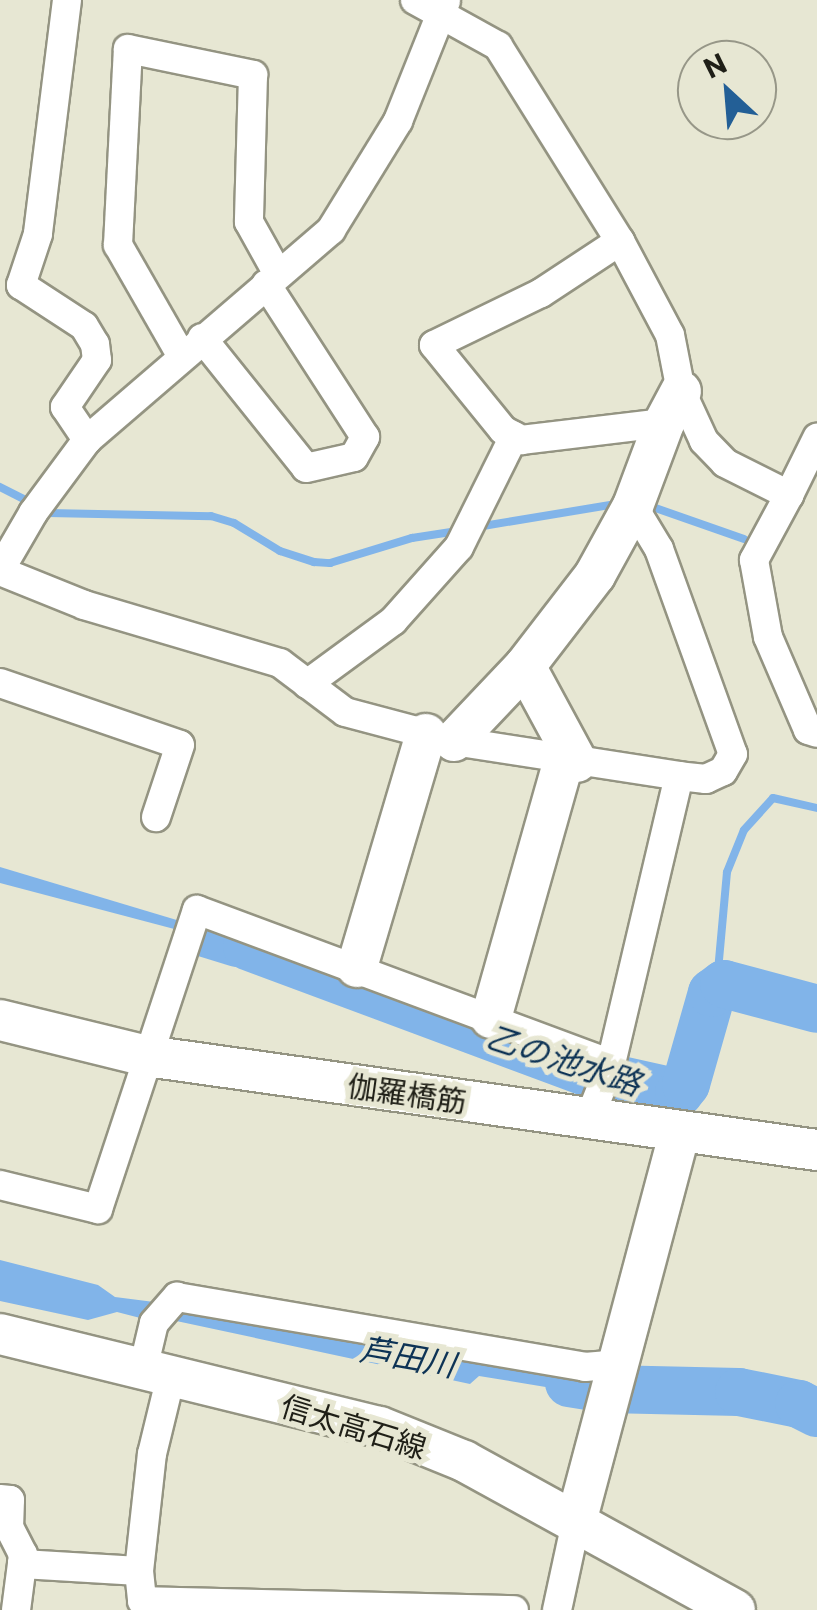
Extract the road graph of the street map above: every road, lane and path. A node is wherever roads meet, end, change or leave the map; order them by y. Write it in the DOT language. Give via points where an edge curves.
graph roads {
  1 [pos="67,0"];
  2 [pos="415,0"];
  3 [pos="444,9"];
  4 [pos="620,241"];
  5 [pos="272,279"];
  6 [pos="192,346"];
  7 [pos="673,407"];
  8 [pos="514,436"];
  9 [pos="817,438"];
  10 [pos="87,440"];
  11 [pos="788,495"];
  12 [pos="634,503"];
  13 [pos="0,570"];
  14 [pos="526,666"];
  15 [pos="0,683"];
  16 [pos="307,684"];
  17 [pos="817,733"];
  18 [pos="440,738"];
  19 [pos="570,761"];
  20 [pos="680,776"];
  21 [pos="156,817"];
  22 [pos="357,967"];
  23 [pos="491,1018"];
  24 [pos="0,1020"];
  25 [pos="147,1056"];
  26 [pos="603,1083"];
  27 [pos="680,1132"];
  28 [pos="817,1150"];
  29 [pos="0,1184"];
  30 [pos="0,1334"];
  31 [pos="157,1372"];
  32 [pos="616,1379"];
  33 [pos="0,1500"];
  34 [pos="576,1522"];
  35 [pos="139,1571"];
  36 [pos="14,1590"];
  37 [pos="514,1610"];
  38 [pos="557,1610"];
  39 [pos="735,1610"];
  1 -- 10 [label="street" via="38,234 21,285 84,326 96,344 97,360 65,408"];
  2 -- 3 [label="street"];
  3 -- 4 [label="street" via="498,46"];
  3 -- 5 [label="street" via="398,122 331,230"];
  4 -- 7 [label="street" via="670,335"];
  4 -- 8 [label="street" via="540,294 434,345"];
  5 -- 6 [label="street"];
  5 -- 6 [label="street" via="365,438 354,457 306,468"];
  5 -- 6 [label="street" via="249,222 253,75 128,49 118,245"];
  6 -- 10 [label="street"];
  7 -- 8 [label="street" via="522,440"];
  7 -- 11 [label="street" via="725,463"];
  7 -- 12 [label="street"];
  8 -- 16 [label="street" via="459,547 393,621"];
  9 -- 11 [label="street"];
  10 -- 13 [label="street"];
  11 -- 17 [label="street" via="754,560 768,637 808,730"];
  12 -- 14 [label="street" via="595,575"];
  12 -- 20 [label="street" via="659,549 734,754 723,771 706,779"];
  13 -- 16 [label="street" via="84,605 280,663"];
  14 -- 18 [label="street"];
  14 -- 19 [label="street"];
  15 -- 21 [label="street" via="180,745"];
  16 -- 18 [label="street" via="345,712"];
  18 -- 19 [label="street"];
  18 -- 22 [label="street"];
  19 -- 20 [label="street"];
  19 -- 23 [label="street"];
  20 -- 26 [label="street"];
  22 -- 23 [label="street"];
  22 -- 25 [label="street" via="197,910"];
  23 -- 26 [label="street"];
  24 -- 25 [label="street, 伽羅橋筋"];
  25 -- 26 [label="street, 伽羅橋筋"];
  25 -- 29 [label="street" via="98,1209"];
  26 -- 27 [label="street, 伽羅橋筋"];
  27 -- 28 [label="street, 伽羅橋筋"];
  27 -- 32 [label="street"];
  30 -- 31 [label="street, 信太高石線"];
  31 -- 32 [label="street" via="162,1313 176,1297 585,1367"];
  31 -- 34 [label="street, 信太高石線" via="380,1427 464,1461"];
  31 -- 35 [label="street"];
  32 -- 34 [label="street"];
  33 -- 36 [label="street" via="10,1500 9,1527 23,1554"];
  34 -- 38 [label="street"];
  34 -- 39 [label="street, 信太高石線"];
  35 -- 36 [label="street"];
  35 -- 37 [label="street" via="142,1600"];
}
